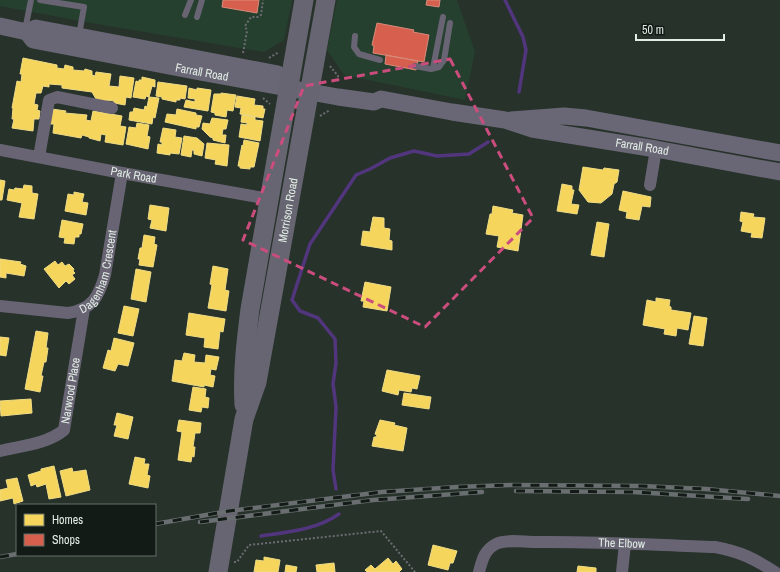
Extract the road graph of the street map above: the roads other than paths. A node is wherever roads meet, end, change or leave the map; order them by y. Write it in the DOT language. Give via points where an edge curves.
graph roads {
  1 [pos="31,0"];
  2 [pos="40,0"];
  3 [pos="191,0"];
  4 [pos="202,0"];
  5 [pos="304,0"];
  6 [pos="326,0"];
  7 [pos="185,15"];
  8 [pos="197,17"];
  9 [pos="443,17"];
  10 [pos="450,23"];
  11 [pos="0,26"];
  12 [pos="26,31"];
  13 [pos="354,36"];
  14 [pos="78,42"];
  15 [pos="380,60"];
  16 [pos="415,66"];
  17 [pos="433,68"];
  18 [pos="289,82"];
  19 [pos="310,86"];
  20 [pos="112,108"];
  21 [pos="574,116"];
  22 [pos="504,120"];
  23 [pos="638,127"];
  24 [pos="573,135"];
  25 [pos="718,141"];
  26 [pos="635,146"];
  27 [pos="656,149"];
  28 [pos="0,150"];
  29 [pos="780,153"];
  30 [pos="39,157"];
  31 [pos="715,160"];
  32 [pos="780,172"];
  33 [pos="122,173"];
  34 [pos="650,185"];
  35 [pos="268,199"];
  36 [pos="0,306"];
  37 [pos="84,309"];
  38 [pos="244,419"];
  39 [pos="0,451"];
  40 [pos="625,544"];
  41 [pos="225,570"];
  42 [pos="479,572"];
  43 [pos="622,572"];
  44 [pos="775,572"];
  1 -- 12 [label="lane"];
  2 -- 14 [label="lane" via="84,7"];
  3 -- 7 [label="lane"];
  4 -- 8 [label="lane"];
  5 -- 18 [label="main road, Morrison Road"];
  6 -- 19 [label="main road, Morrison Road"];
  9 -- 17 [label="lane"];
  10 -- 17 [label="lane" via="444,60 439,67"];
  11 -- 12 [label="main road, Farrall Road"];
  12 -- 14 [label="main road, Farrall Road" via="36,28"];
  13 -- 15 [label="lane" via="354,47 359,54"];
  14 -- 18 [label="main road, Farrall Road" via="200,72"];
  16 -- 17 [label="lane"];
  18 -- 19 [label="main road, Farrall Road"];
  18 -- 35 [label="main road, Morrison Road"];
  19 -- 22 [label="main road, Farrall Road" via="374,92 381,99"];
  19 -- 38 [label="main road, Morrison Road" via="257,382"];
  20 -- 30 [label="street" via="56,97 50,100"];
  21 -- 22 [label="main road, Farrall Road"];
  21 -- 23 [label="main road, Farrall Road"];
  21 -- 24 [label="main road"];
  22 -- 24 [label="main road, Farrall Road" via="532,129"];
  23 -- 25 [label="main road, Farrall Road"];
  23 -- 26 [label="main road"];
  24 -- 26 [label="main road, Farrall Road"];
  25 -- 29 [label="main road, Farrall Road"];
  25 -- 31 [label="main road"];
  26 -- 27 [label="main road, Farrall Road"];
  27 -- 31 [label="main road, Farrall Road"];
  27 -- 34 [label="street"];
  28 -- 30 [label="street, Park Road"];
  30 -- 33 [label="street, Park Road"];
  31 -- 32 [label="main road, Farrall Road"];
  33 -- 35 [label="street, Park Road"];
  33 -- 37 [label="street, Dagenham Crescent" via="105,275 96,297"];
  35 -- 38 [label="main road, Morrison Road" via="244,353"];
  36 -- 37 [label="street, Dagenham Crescent" via="68,313"];
  37 -- 39 [label="street, Narwood Place" via="64,430 50,439"];
  38 -- 41 [label="main road, Morrison Road"];
  40 -- 42 [label="street, The Elbow" via="563,541 497,544 486,553"];
  40 -- 43 [label="street"];
  40 -- 44 [label="street, The Elbow" via="715,547 751,557"];
}
